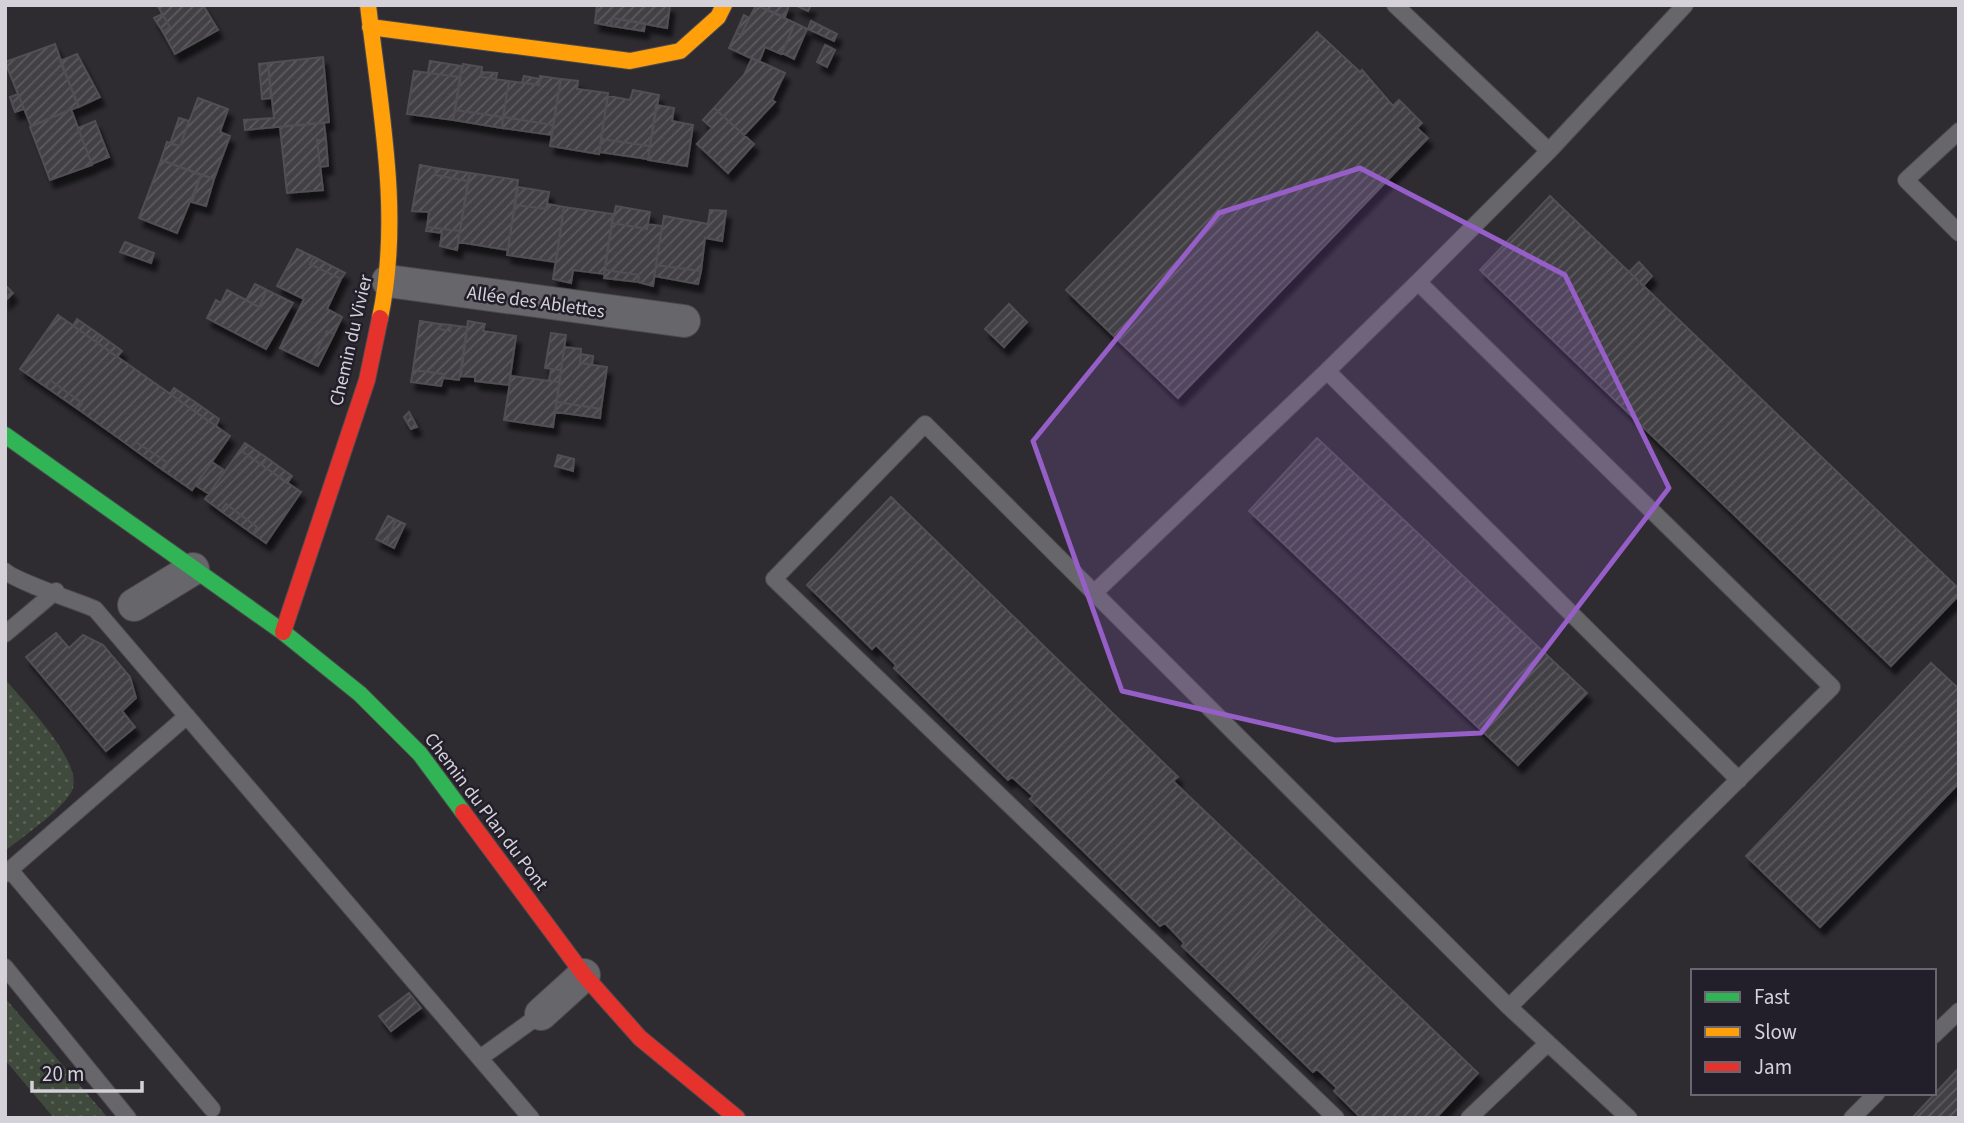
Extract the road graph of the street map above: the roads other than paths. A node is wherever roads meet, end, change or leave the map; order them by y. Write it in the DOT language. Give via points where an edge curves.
graph roads {
  1 [pos="368,5"];
  2 [pos="723,5"];
  3 [pos="1395,5"];
  4 [pos="1685,5"];
  5 [pos="370,27"];
  6 [pos="1959,131"];
  7 [pos="1549,151"];
  8 [pos="1959,233"];
  9 [pos="388,281"];
  10 [pos="1418,282"];
  11 [pos="684,321"];
  12 [pos="1328,371"];
  13 [pos="5,435"];
  14 [pos="193,569"];
  15 [pos="5,570"];
  16 [pos="56,592"];
  17 [pos="1094,593"];
  18 [pos="134,605"];
  19 [pos="105,621"];
  20 [pos="283,632"];
  21 [pos="5,634"];
  22 [pos="187,716"];
  23 [pos="1739,780"];
  24 [pos="8,872"];
  25 [pos="5,967"];
  26 [pos="584,975"];
  27 [pos="1509,1007"];
  28 [pos="1959,1010"];
  29 [pos="541,1014"];
  30 [pos="1936,1033"];
  31 [pos="1548,1043"];
  32 [pos="480,1058"];
  33 [pos="1875,1095"];
  34 [pos="212,1108"];
  35 [pos="128,1118"];
  36 [pos="531,1118"];
  37 [pos="737,1118"];
  38 [pos="1336,1118"];
  39 [pos="1469,1118"];
  40 [pos="1629,1118"];
  41 [pos="1853,1118"];
  1 -- 5 [label="street, Chemin du Vivier"];
  2 -- 5 [label="street" via="718,17 680,51 630,61"];
  3 -- 7 [label="lane"];
  4 -- 7 [label="lane"];
  5 -- 9 [label="street, Chemin du Vivier" via="391,212"];
  6 -- 8 [label="lane" via="1906,180"];
  7 -- 10 [label="lane"];
  9 -- 11 [label="street, Allée des Ablettes"];
  9 -- 20 [label="street, Chemin du Vivier" via="367,380"];
  10 -- 12 [label="lane"];
  10 -- 23 [label="lane" via="1832,687"];
  12 -- 17 [label="lane"];
  12 -- 23 [label="lane"];
  13 -- 14 [label="street, Chemin du Plan du Pont"];
  14 -- 18 [label="street"];
  14 -- 20 [label="street, Chemin du Plan du Pont"];
  15 -- 16 [label="lane" via="12,578"];
  16 -- 19 [label="lane" via="95,609"];
  16 -- 21 [label="lane"];
  17 -- 27 [label="lane"];
  17 -- 38 [label="lane" via="925,424 774,579"];
  18 -- 19 [label="lane"];
  19 -- 22 [label="lane"];
  20 -- 26 [label="street, Chemin du Plan du Pont" via="360,694 420,754"];
  22 -- 24 [label="lane"];
  22 -- 32 [label="lane"];
  23 -- 27 [label="lane"];
  24 -- 34 [label="lane"];
  25 -- 35 [label="lane"];
  26 -- 29 [label="street"];
  26 -- 37 [label="street, Chemin du Plan du Pont" via="640,1038"];
  27 -- 31 [label="lane"];
  28 -- 30 [label="lane"];
  29 -- 32 [label="lane"];
  31 -- 39 [label="lane"];
  31 -- 40 [label="lane"];
  32 -- 36 [label="lane"];
  33 -- 41 [label="lane"];
}
